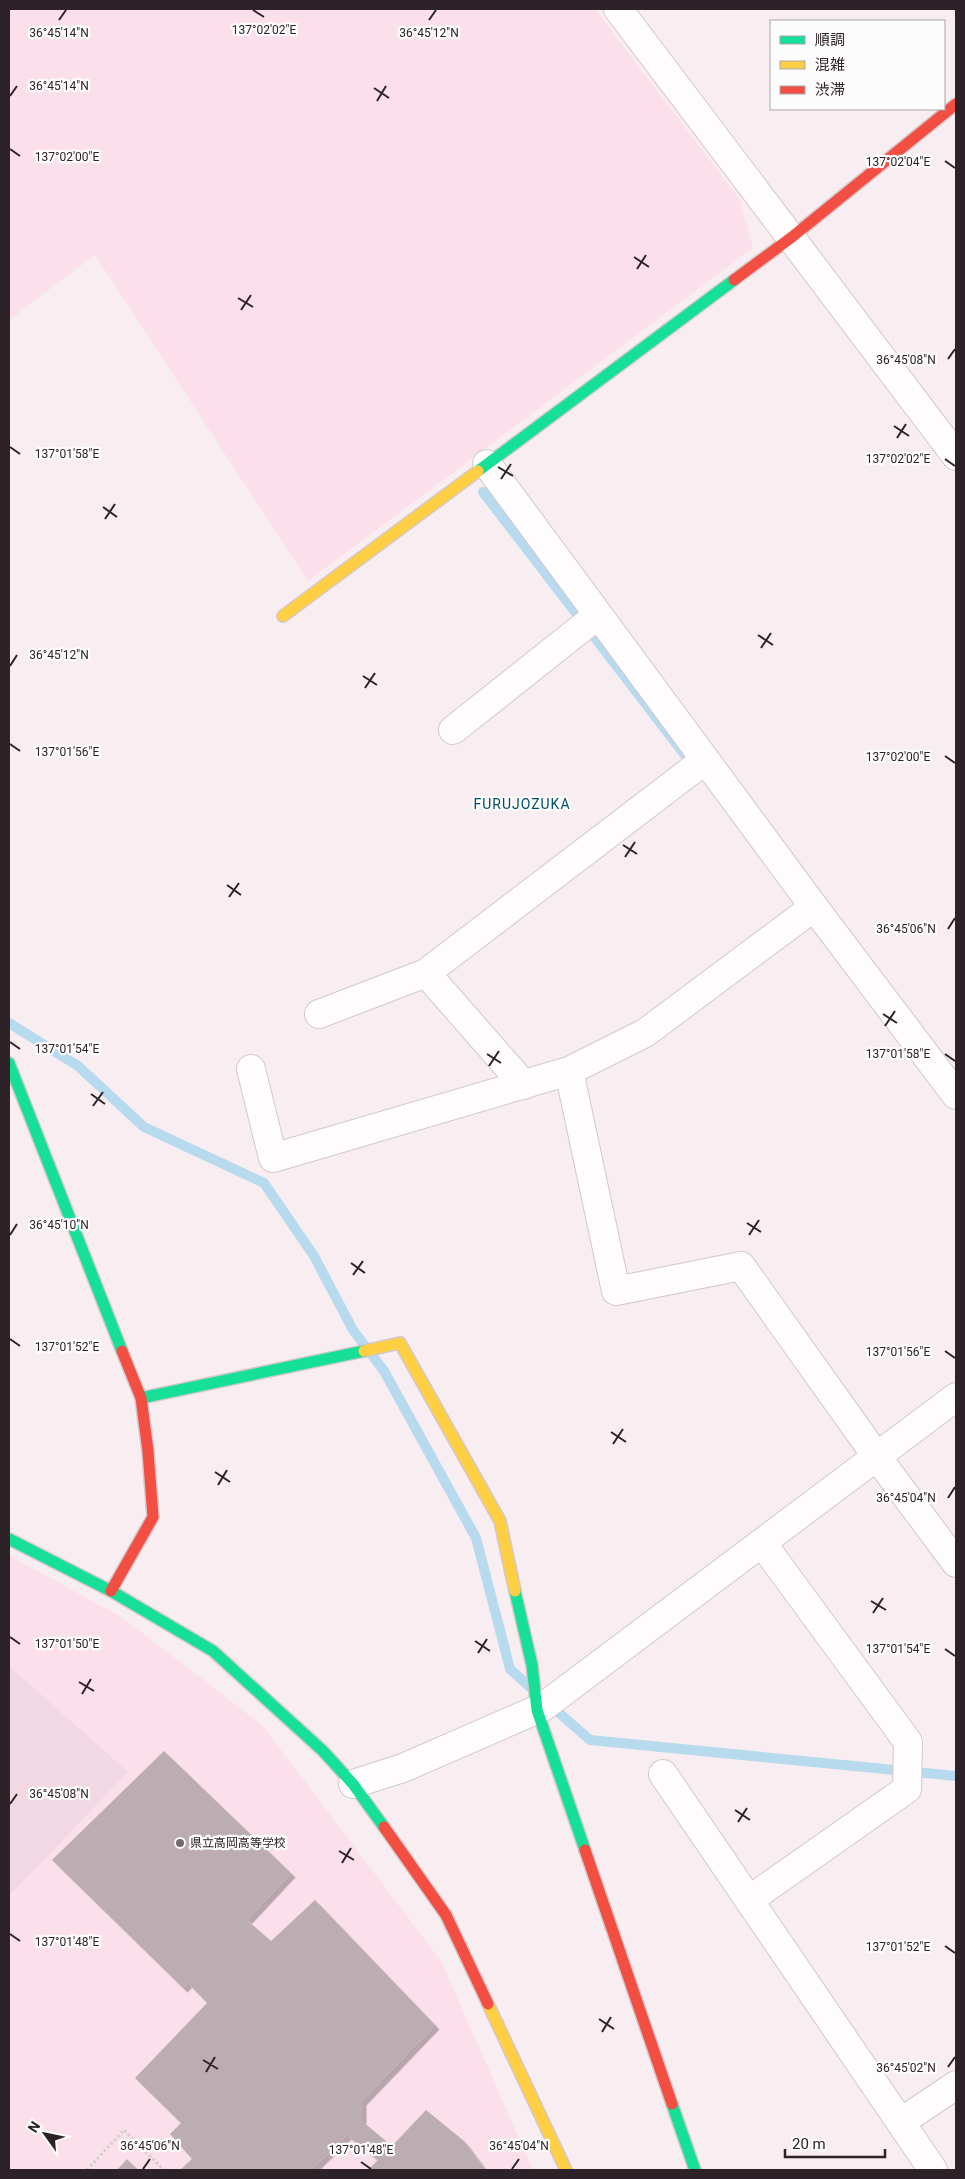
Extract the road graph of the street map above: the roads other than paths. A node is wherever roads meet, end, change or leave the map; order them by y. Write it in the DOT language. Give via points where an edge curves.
graph roads {
  1 [pos="618,9"];
  2 [pos="956,104"];
  3 [pos="792,237"];
  4 [pos="956,456"];
  5 [pos="487,464"];
  6 [pos="598,615"];
  7 [pos="283,616"];
  8 [pos="453,730"];
  9 [pos="705,760"];
  10 [pos="814,907"];
  11 [pos="426,973"];
  12 [pos="319,1014"];
  13 [pos="9,1063"];
  14 [pos="251,1069"];
  15 [pos="568,1071"];
  16 [pos="524,1085"];
  17 [pos="956,1095"];
  18 [pos="956,1397"];
  19 [pos="141,1398"];
  20 [pos="877,1457"];
  21 [pos="9,1539"];
  22 [pos="762,1543"];
  23 [pos="956,1563"];
  24 [pos="111,1591"];
  25 [pos="538,1705"];
  26 [pos="663,1774"];
  27 [pos="353,1784"];
  28 [pos="749,1900"];
  29 [pos="956,2085"];
  30 [pos="902,2122"];
  31 [pos="566,2170"];
  32 [pos="695,2170"];
  33 [pos="933,2170"];
  1 -- 3 [label="street"];
  2 -- 3 [label="street"];
  3 -- 4 [label="street"];
  3 -- 5 [label="street"];
  5 -- 6 [label="street"];
  5 -- 7 [label="street"];
  6 -- 8 [label="street"];
  6 -- 9 [label="street"];
  9 -- 10 [label="street"];
  9 -- 11 [label="street"];
  10 -- 15 [label="street" via="645,1033"];
  10 -- 17 [label="street"];
  11 -- 12 [label="street"];
  11 -- 16 [label="street"];
  13 -- 19 [label="street"];
  14 -- 16 [label="street" via="273,1158"];
  15 -- 16 [label="street"];
  15 -- 20 [label="street" via="616,1291 742,1266"];
  18 -- 20 [label="street"];
  19 -- 24 [label="street" via="153,1517"];
  19 -- 25 [label="street" via="400,1343 500,1521"];
  20 -- 22 [label="street"];
  20 -- 23 [label="street"];
  21 -- 24 [label="street"];
  22 -- 25 [label="street" via="565,1691"];
  22 -- 28 [label="street" via="908,1742 907,1789"];
  24 -- 27 [label="street" via="213,1651 323,1751"];
  25 -- 27 [label="street" via="403,1768"];
  25 -- 32 [label="street"];
  26 -- 28 [label="street"];
  27 -- 31 [label="street" via="446,1914"];
  28 -- 30 [label="street"];
  29 -- 30 [label="street"];
  30 -- 33 [label="street"];
}
